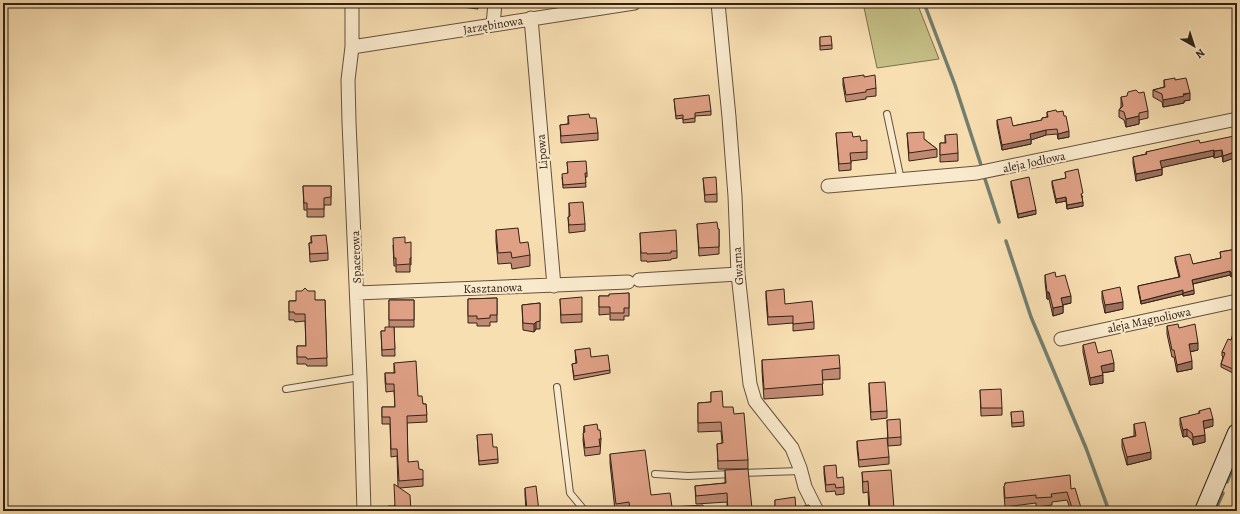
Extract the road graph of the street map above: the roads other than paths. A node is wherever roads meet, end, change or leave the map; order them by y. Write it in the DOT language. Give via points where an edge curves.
graph roads {
  1 [pos="352,3"];
  2 [pos="495,3"];
  3 [pos="626,3"];
  4 [pos="718,3"];
  5 [pos="531,18"];
  6 [pos="493,25"];
  7 [pos="352,47"];
  8 [pos="887,114"];
  9 [pos="1237,120"];
  10 [pos="901,180"];
  11 [pos="828,186"];
  12 [pos="738,274"];
  13 [pos="554,286"];
  14 [pos="357,292"];
  15 [pos="1237,301"];
  16 [pos="1061,339"];
  17 [pos="360,377"];
  18 [pos="557,387"];
  19 [pos="286,389"];
  20 [pos="1237,433"];
  21 [pos="801,472"];
  22 [pos="655,474"];
  23 [pos="364,511"];
  24 [pos="585,511"];
  25 [pos="817,511"];
  26 [pos="1204,511"];
  1 -- 7 [label="street, Spacerowa"];
  2 -- 6 [label="street"];
  3 -- 5 [label="street, Jarzębinowa"];
  4 -- 12 [label="street, Gwarna" via="731,149"];
  5 -- 6 [label="street, Jarzębinowa"];
  5 -- 13 [label="street, Lipowa"];
  6 -- 7 [label="street, Jarzębinowa"];
  7 -- 14 [label="street, Spacerowa" via="348,80"];
  8 -- 10 [label="lane"];
  9 -- 10 [label="street, aleja Jodłowa" via="1000,170"];
  10 -- 11 [label="street, aleja Jodłowa"];
  12 -- 13 [label="street, Kasztanowa"];
  12 -- 21 [label="street, Gwarna" via="750,384 755,401 792,448"];
  13 -- 14 [label="street, Kasztanowa"];
  14 -- 17 [label="street, Spacerowa"];
  15 -- 16 [label="street, aleja Magnoliowa"];
  17 -- 19 [label="lane"];
  17 -- 23 [label="street, Spacerowa"];
  18 -- 24 [label="lane" via="570,493"];
  20 -- 26 [label="street"];
  21 -- 22 [label="lane" via="688,476"];
  21 -- 25 [label="street, Gwarna"];
}
